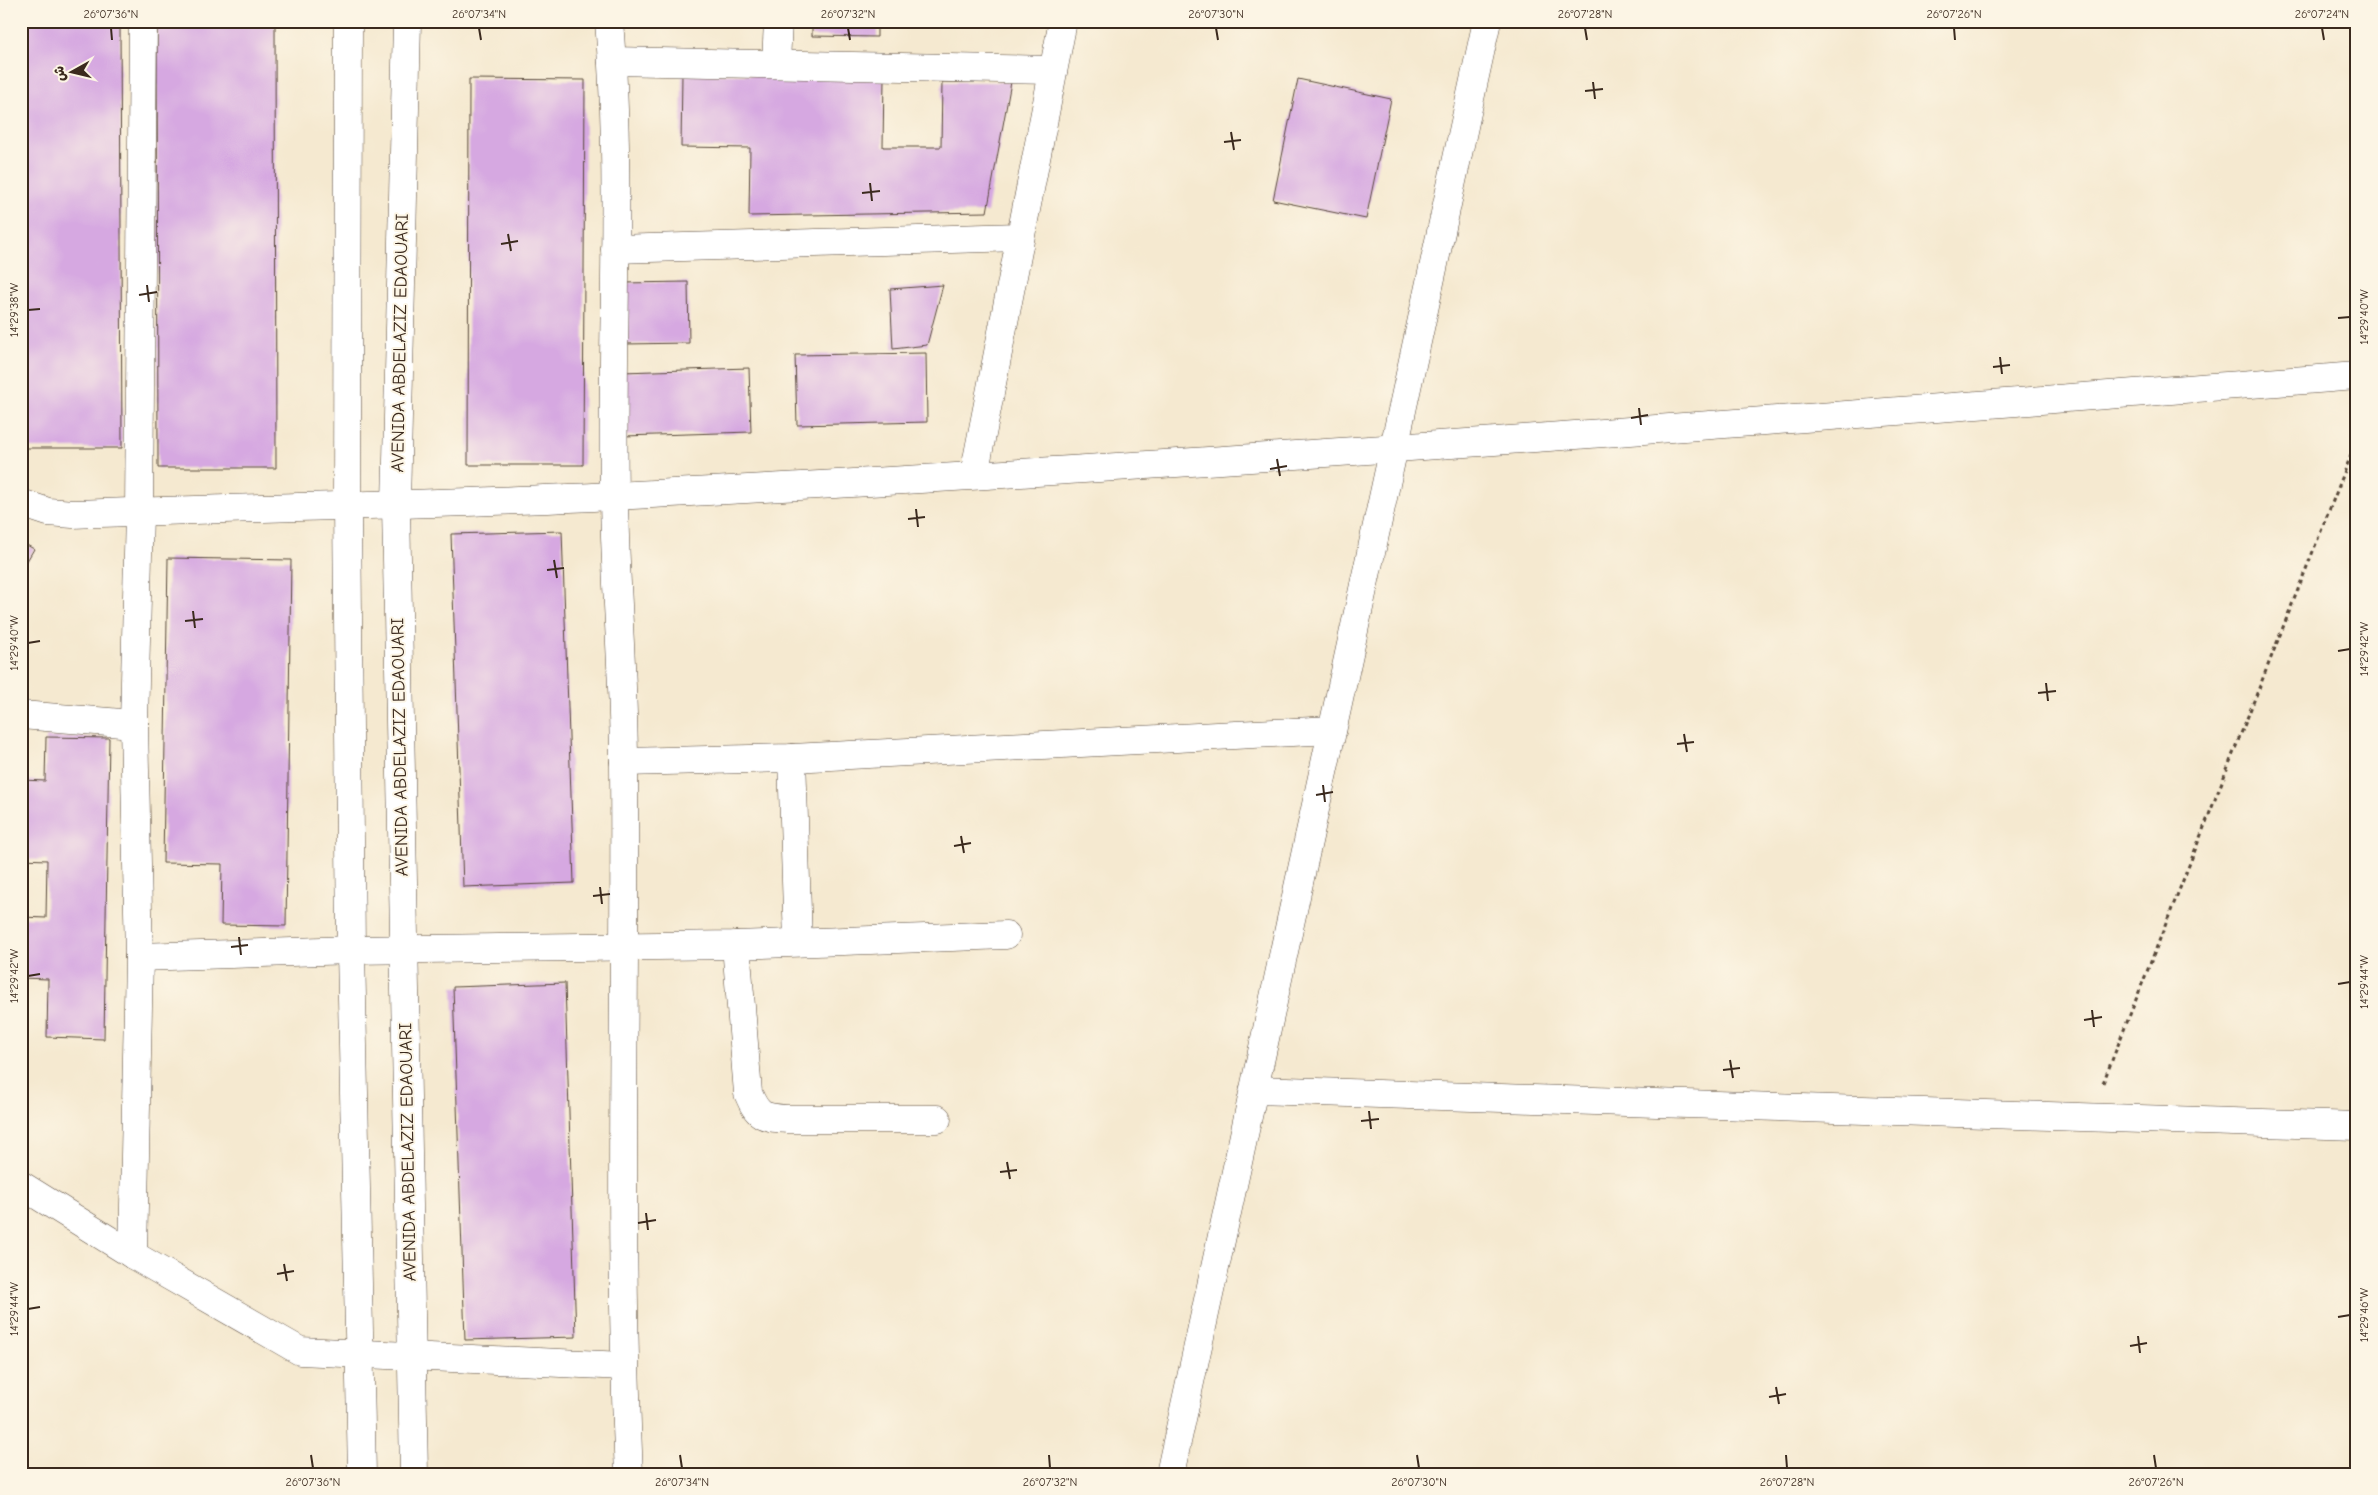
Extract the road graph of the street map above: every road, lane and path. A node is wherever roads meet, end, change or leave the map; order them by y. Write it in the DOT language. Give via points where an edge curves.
graph roads {
  1 [pos="143,21"];
  2 [pos="348,21"];
  3 [pos="407,21"];
  4 [pos="609,21"];
  5 [pos="778,21"];
  6 [pos="1063,21"];
  7 [pos="1487,21"];
  8 [pos="612,61"];
  9 [pos="776,63"];
  10 [pos="1053,70"];
  11 [pos="1020,237"];
  12 [pos="615,249"];
  13 [pos="2357,376"];
  14 [pos="2357,440"];
  15 [pos="1394,448"];
  16 [pos="974,475"];
  17 [pos="614,496"];
  18 [pos="21,503"];
  19 [pos="347,506"];
  20 [pos="396,506"];
  21 [pos="139,512"];
  22 [pos="21,715"];
  23 [pos="134,724"];
  24 [pos="1332,730"];
  25 [pos="792,758"];
  26 [pos="624,762"];
  27 [pos="1006,935"];
  28 [pos="798,942"];
  29 [pos="736,945"];
  30 [pos="624,946"];
  31 [pos="404,949"];
  32 [pos="351,950"];
  33 [pos="139,957"];
  34 [pos="1254,1090"];
  35 [pos="2090,1117"];
  36 [pos="937,1119"];
  37 [pos="2357,1126"];
  38 [pos="21,1185"];
  39 [pos="133,1254"];
  40 [pos="359,1355"];
  41 [pos="412,1357"];
  42 [pos="624,1366"];
  43 [pos="362,1474"];
  44 [pos="414,1474"];
  45 [pos="629,1474"];
  46 [pos="1170,1474"];
  1 -- 21 [label="street"];
  2 -- 19 [label="street"];
  3 -- 20 [label="street, AVENIDA ABDELAZIZ EDAOUARI"];
  4 -- 8 [label="street"];
  5 -- 9 [label="street"];
  6 -- 10 [label="street"];
  7 -- 15 [label="street"];
  8 -- 9 [label="street"];
  8 -- 12 [label="street"];
  9 -- 10 [label="street"];
  10 -- 11 [label="street"];
  11 -- 12 [label="street"];
  11 -- 16 [label="street"];
  12 -- 17 [label="street"];
  13 -- 15 [label="street"];
  14 -- 35 [label="path"];
  15 -- 16 [label="street"];
  15 -- 24 [label="street"];
  16 -- 17 [label="street"];
  17 -- 20 [label="street"];
  17 -- 26 [label="street"];
  18 -- 21 [label="street" via="48,512 73,514"];
  19 -- 20 [label="street"];
  19 -- 21 [label="street"];
  19 -- 32 [label="street"];
  20 -- 31 [label="street, AVENIDA ABDELAZIZ EDAOUARI"];
  21 -- 23 [label="street"];
  22 -- 23 [label="street"];
  23 -- 33 [label="street"];
  24 -- 25 [label="street"];
  24 -- 34 [label="street"];
  25 -- 26 [label="street"];
  25 -- 28 [label="street"];
  26 -- 30 [label="street"];
  27 -- 28 [label="street"];
  28 -- 29 [label="street"];
  29 -- 30 [label="street"];
  29 -- 36 [label="street" via="748,1093 755,1109 764,1117"];
  30 -- 31 [label="street"];
  30 -- 42 [label="street"];
  31 -- 32 [label="street"];
  31 -- 41 [label="street, AVENIDA ABDELAZIZ EDAOUARI"];
  32 -- 33 [label="street"];
  32 -- 40 [label="street"];
  33 -- 39 [label="street"];
  34 -- 35 [label="street"];
  34 -- 46 [label="street"];
  35 -- 37 [label="street"];
  38 -- 39 [label="street"];
  39 -- 40 [label="street" via="300,1351"];
  40 -- 41 [label="street"];
  40 -- 43 [label="street"];
  41 -- 42 [label="street"];
  41 -- 44 [label="street, AVENIDA ABDELAZIZ EDAOUARI"];
  42 -- 45 [label="street"];
}
